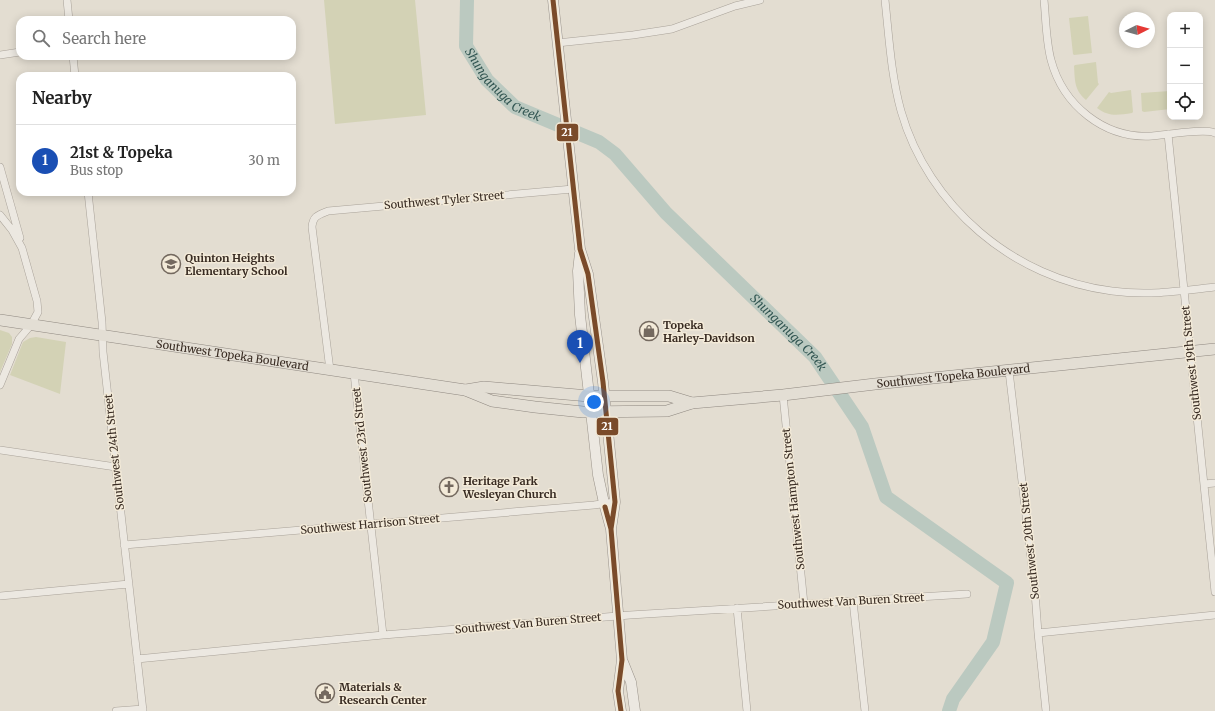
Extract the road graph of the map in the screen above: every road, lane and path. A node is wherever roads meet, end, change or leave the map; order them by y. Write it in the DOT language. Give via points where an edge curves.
graph roads {
  1 [pos="67,0"];
  2 [pos="553,0"];
  3 [pos="760,0"];
  4 [pos="885,0"];
  5 [pos="1044,0"];
  6 [pos="69,16"];
  7 [pos="557,43"];
  8 [pos="16,53"];
  9 [pos="0,55"];
  10 [pos="73,60"];
  11 [pos="75,72"];
  12 [pos="1215,133"];
  13 [pos="1168,134"];
  14 [pos="0,169"];
  15 [pos="0,180"];
  16 [pos="573,189"];
  17 [pos="88,196"];
  18 [pos="0,215"];
  19 [pos="22,248"];
  20 [pos="580,249"];
  21 [pos="1215,287"];
  22 [pos="1184,291"];
  23 [pos="0,320"];
  24 [pos="31,325"];
  25 [pos="103,336"];
  26 [pos="1215,349"];
  27 [pos="1190,352"];
  28 [pos="330,370"];
  29 [pos="1009,370"];
  30 [pos="354,373"];
  31 [pos="0,385"];
  32 [pos="465,390"];
  33 [pos="782,395"];
  34 [pos="589,396"];
  35 [pos="604,396"];
  36 [pos="692,403"];
  37 [pos="591,412"];
  38 [pos="606,412"];
  39 [pos="0,450"];
  40 [pos="116,467"];
  41 [pos="1215,483"];
  42 [pos="1204,484"];
  43 [pos="615,502"];
  44 [pos="604,504"];
  45 [pos="371,524"];
  46 [pos="611,529"];
  47 [pos="124,545"];
  48 [pos="128,584"];
  49 [pos="1215,592"];
  50 [pos="967,594"];
  51 [pos="0,596"];
  52 [pos="853,601"];
  53 [pos="804,604"];
  54 [pos="737,608"];
  55 [pos="1215,614"];
  56 [pos="618,616"];
  57 [pos="1038,633"];
  58 [pos="383,635"];
  59 [pos="137,659"];
  60 [pos="622,660"];
  61 [pos="143,710"];
  62 [pos="116,711"];
  63 [pos="621,711"];
  64 [pos="635,711"];
  65 [pos="747,711"];
  66 [pos="865,711"];
  67 [pos="1046,711"];
  1 -- 6 [label="street"];
  2 -- 7 [label="main road"];
  3 -- 7 [label="street" via="735,6 672,29"];
  4 -- 22 [label="street" via="893,73 906,125 929,173 944,195 966,219 1013,256 1060,279 1125,293"];
  5 -- 13 [label="street" via="1052,66 1061,87 1078,108 1098,123 1119,132 1149,136"];
  7 -- 16 [label="main road"];
  8 -- 9 [label="street"];
  10 -- 11 [label="street"];
  12 -- 13 [label="street" via="1206,131"];
  13 -- 22 [label="street, Southwest 19th Street"];
  14 -- 15 [label="street"];
  14 -- 19 [label="street"];
  16 -- 20 [label="main road"];
  16 -- 28 [label="street, Southwest Tyler Street" via="328,211 316,216 312,227"];
  17 -- 25 [label="street, Southwest 24th Street"];
  18 -- 19 [label="street"];
  19 -- 24 [label="street" via="37,301 38,312"];
  20 -- 34 [label="main road" via="580,315"];
  20 -- 35 [label="main road" via="588,274"];
  21 -- 22 [label="street"];
  22 -- 27 [label="street, Southwest 19th Street"];
  23 -- 24 [label="main road, Southwest Topeka Boulevard"];
  24 -- 25 [label="main road, Southwest Topeka Boulevard"];
  24 -- 31 [label="street" via="19,339"];
  25 -- 28 [label="main road, Southwest Topeka Boulevard"];
  25 -- 40 [label="street, Southwest 24th Street"];
  26 -- 27 [label="main road, Southwest Topeka Boulevard"];
  27 -- 29 [label="main road, Southwest Topeka Boulevard"];
  27 -- 42 [label="street, Southwest 19th Street"];
  28 -- 30 [label="main road, Southwest Topeka Boulevard"];
  29 -- 33 [label="main road, Southwest Topeka Boulevard"];
  29 -- 57 [label="street, Southwest 20th Street"];
  30 -- 32 [label="main road, Southwest Topeka Boulevard"];
  30 -- 45 [label="street, Southwest 23rd Street"];
  32 -- 34 [label="main road, Southwest Topeka Boulevard" via="484,386"];
  32 -- 37 [label="main road, Southwest Topeka Boulevard" via="492,401"];
  33 -- 36 [label="main road, Southwest Topeka Boulevard"];
  33 -- 53 [label="street, Southwest Hampton Street"];
  34 -- 35 [label="main road, Southwest Topeka Boulevard"];
  34 -- 37 [label="main road"];
  35 -- 36 [label="main road, Southwest Topeka Boulevard" via="669,396"];
  35 -- 38 [label="main road"];
  36 -- 38 [label="main road, Southwest Topeka Boulevard" via="667,411"];
  37 -- 38 [label="main road, Southwest Topeka Boulevard"];
  37 -- 44 [label="main road"];
  38 -- 43 [label="main road"];
  39 -- 40 [label="street"];
  40 -- 47 [label="street, Southwest 24th Street"];
  41 -- 42 [label="street"];
  42 -- 49 [label="street, Southwest 19th Street"];
  43 -- 44 [label="street, Southwest Harrison Street"];
  43 -- 46 [label="main road"];
  44 -- 45 [label="street, Southwest Harrison Street"];
  44 -- 46 [label="main road"];
  45 -- 47 [label="street, Southwest Harrison Street"];
  45 -- 58 [label="street, Southwest 23rd Street"];
  46 -- 56 [label="main road"];
  47 -- 48 [label="street, Southwest 24th Street"];
  48 -- 51 [label="street"];
  48 -- 59 [label="street, Southwest 24th Street"];
  50 -- 52 [label="street, Southwest Van Buren Street"];
  52 -- 53 [label="street, Southwest Van Buren Street"];
  52 -- 66 [label="street"];
  53 -- 54 [label="street, Southwest Van Buren Street"];
  54 -- 56 [label="street, Southwest Van Buren Street"];
  54 -- 65 [label="street"];
  55 -- 57 [label="street"];
  56 -- 58 [label="street, Southwest Van Buren Street"];
  56 -- 60 [label="main road"];
  57 -- 67 [label="street, Southwest 20th Street"];
  58 -- 59 [label="street, Southwest Van Buren Street"];
  59 -- 61 [label="street, Southwest 24th Street"];
  60 -- 63 [label="main road" via="618,691"];
  60 -- 64 [label="main road" via="631,682"];
  61 -- 62 [label="street"];
}
